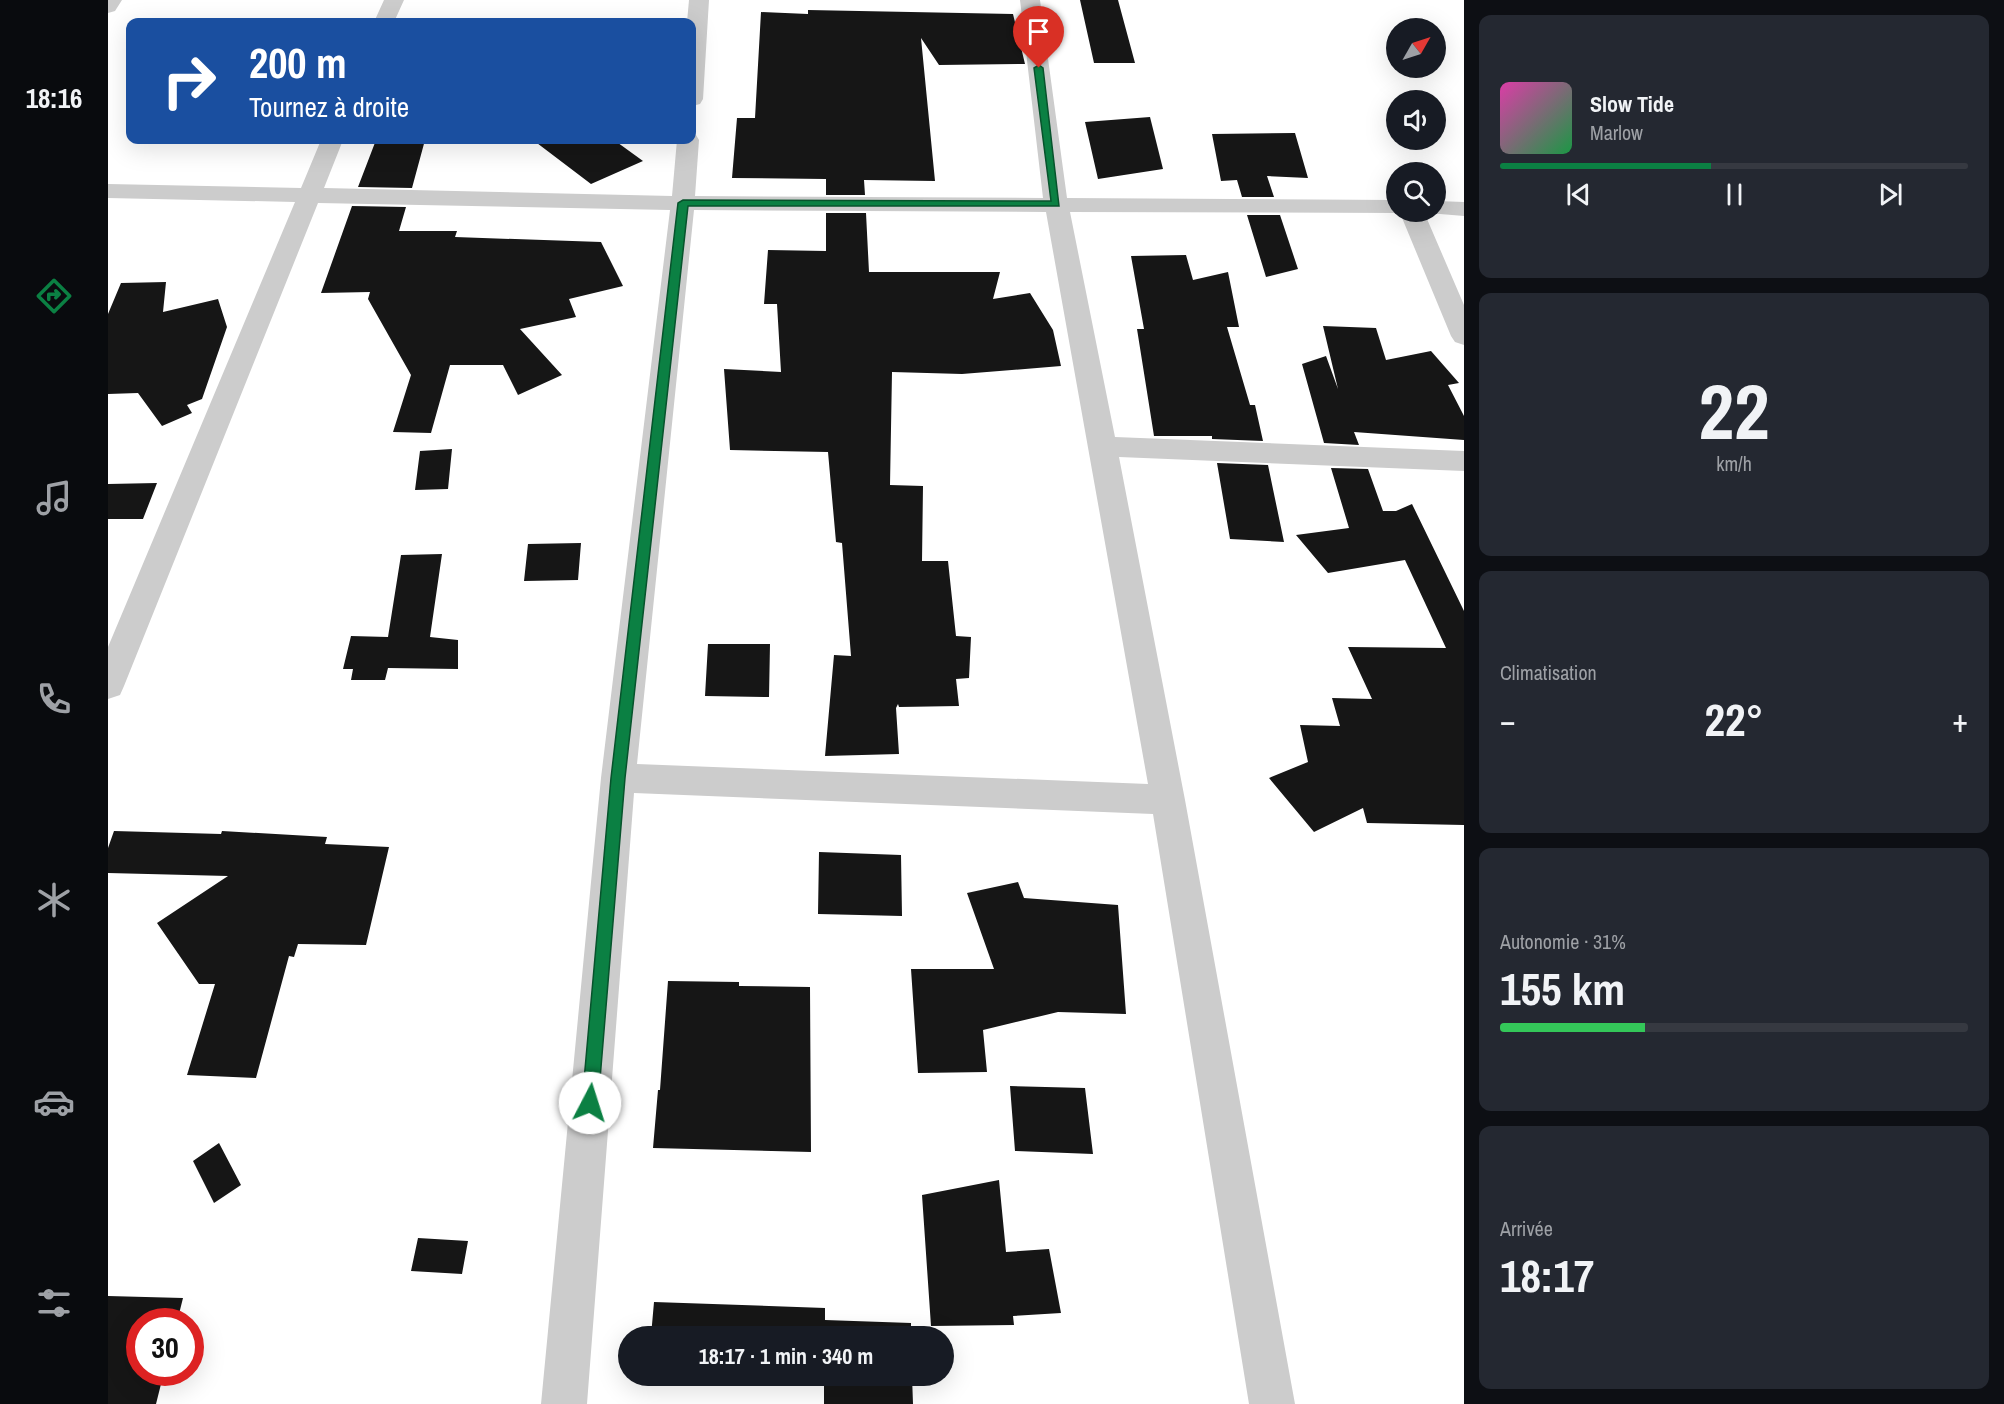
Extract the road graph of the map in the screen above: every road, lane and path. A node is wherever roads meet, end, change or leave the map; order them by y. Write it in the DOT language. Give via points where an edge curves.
graph roads {
  1 [pos="112,0"];
  2 [pos="394,0"];
  3 [pos="699,0"];
  4 [pos="1030,0"];
  5 [pos="108,7"];
  6 [pos="386,18"];
  7 [pos="696,42"];
  8 [pos="330,144"];
  9 [pos="688,144"];
  10 [pos="108,191"];
  11 [pos="308,196"];
  12 [pos="683,203"];
  13 [pos="1056,204"];
  14 [pos="1386,207"];
  15 [pos="1446,208"];
  16 [pos="1464,209"];
  17 [pos="1416,222"];
  18 [pos="1464,336"];
  19 [pos="1103,446"];
  20 [pos="1464,461"];
  21 [pos="108,686"];
  22 [pos="618,778"];
  23 [pos="1168,800"];
  24 [pos="564,1404"];
  25 [pos="1272,1404"];
  1 -- 5 [label="street"];
  2 -- 6 [label="street"];
  3 -- 7 [label="street"];
  4 -- 13 [label="street"];
  8 -- 11 [label="street"];
  9 -- 12 [label="street"];
  10 -- 11 [label="street"];
  11 -- 12 [label="street"];
  11 -- 21 [label="street"];
  12 -- 13 [label="street"];
  12 -- 22 [label="street"];
  13 -- 14 [label="street"];
  13 -- 19 [label="street"];
  15 -- 16 [label="street"];
  17 -- 18 [label="street"];
  19 -- 20 [label="street"];
  19 -- 23 [label="street"];
  22 -- 23 [label="street"];
  22 -- 24 [label="street"];
  23 -- 25 [label="street"];
}
